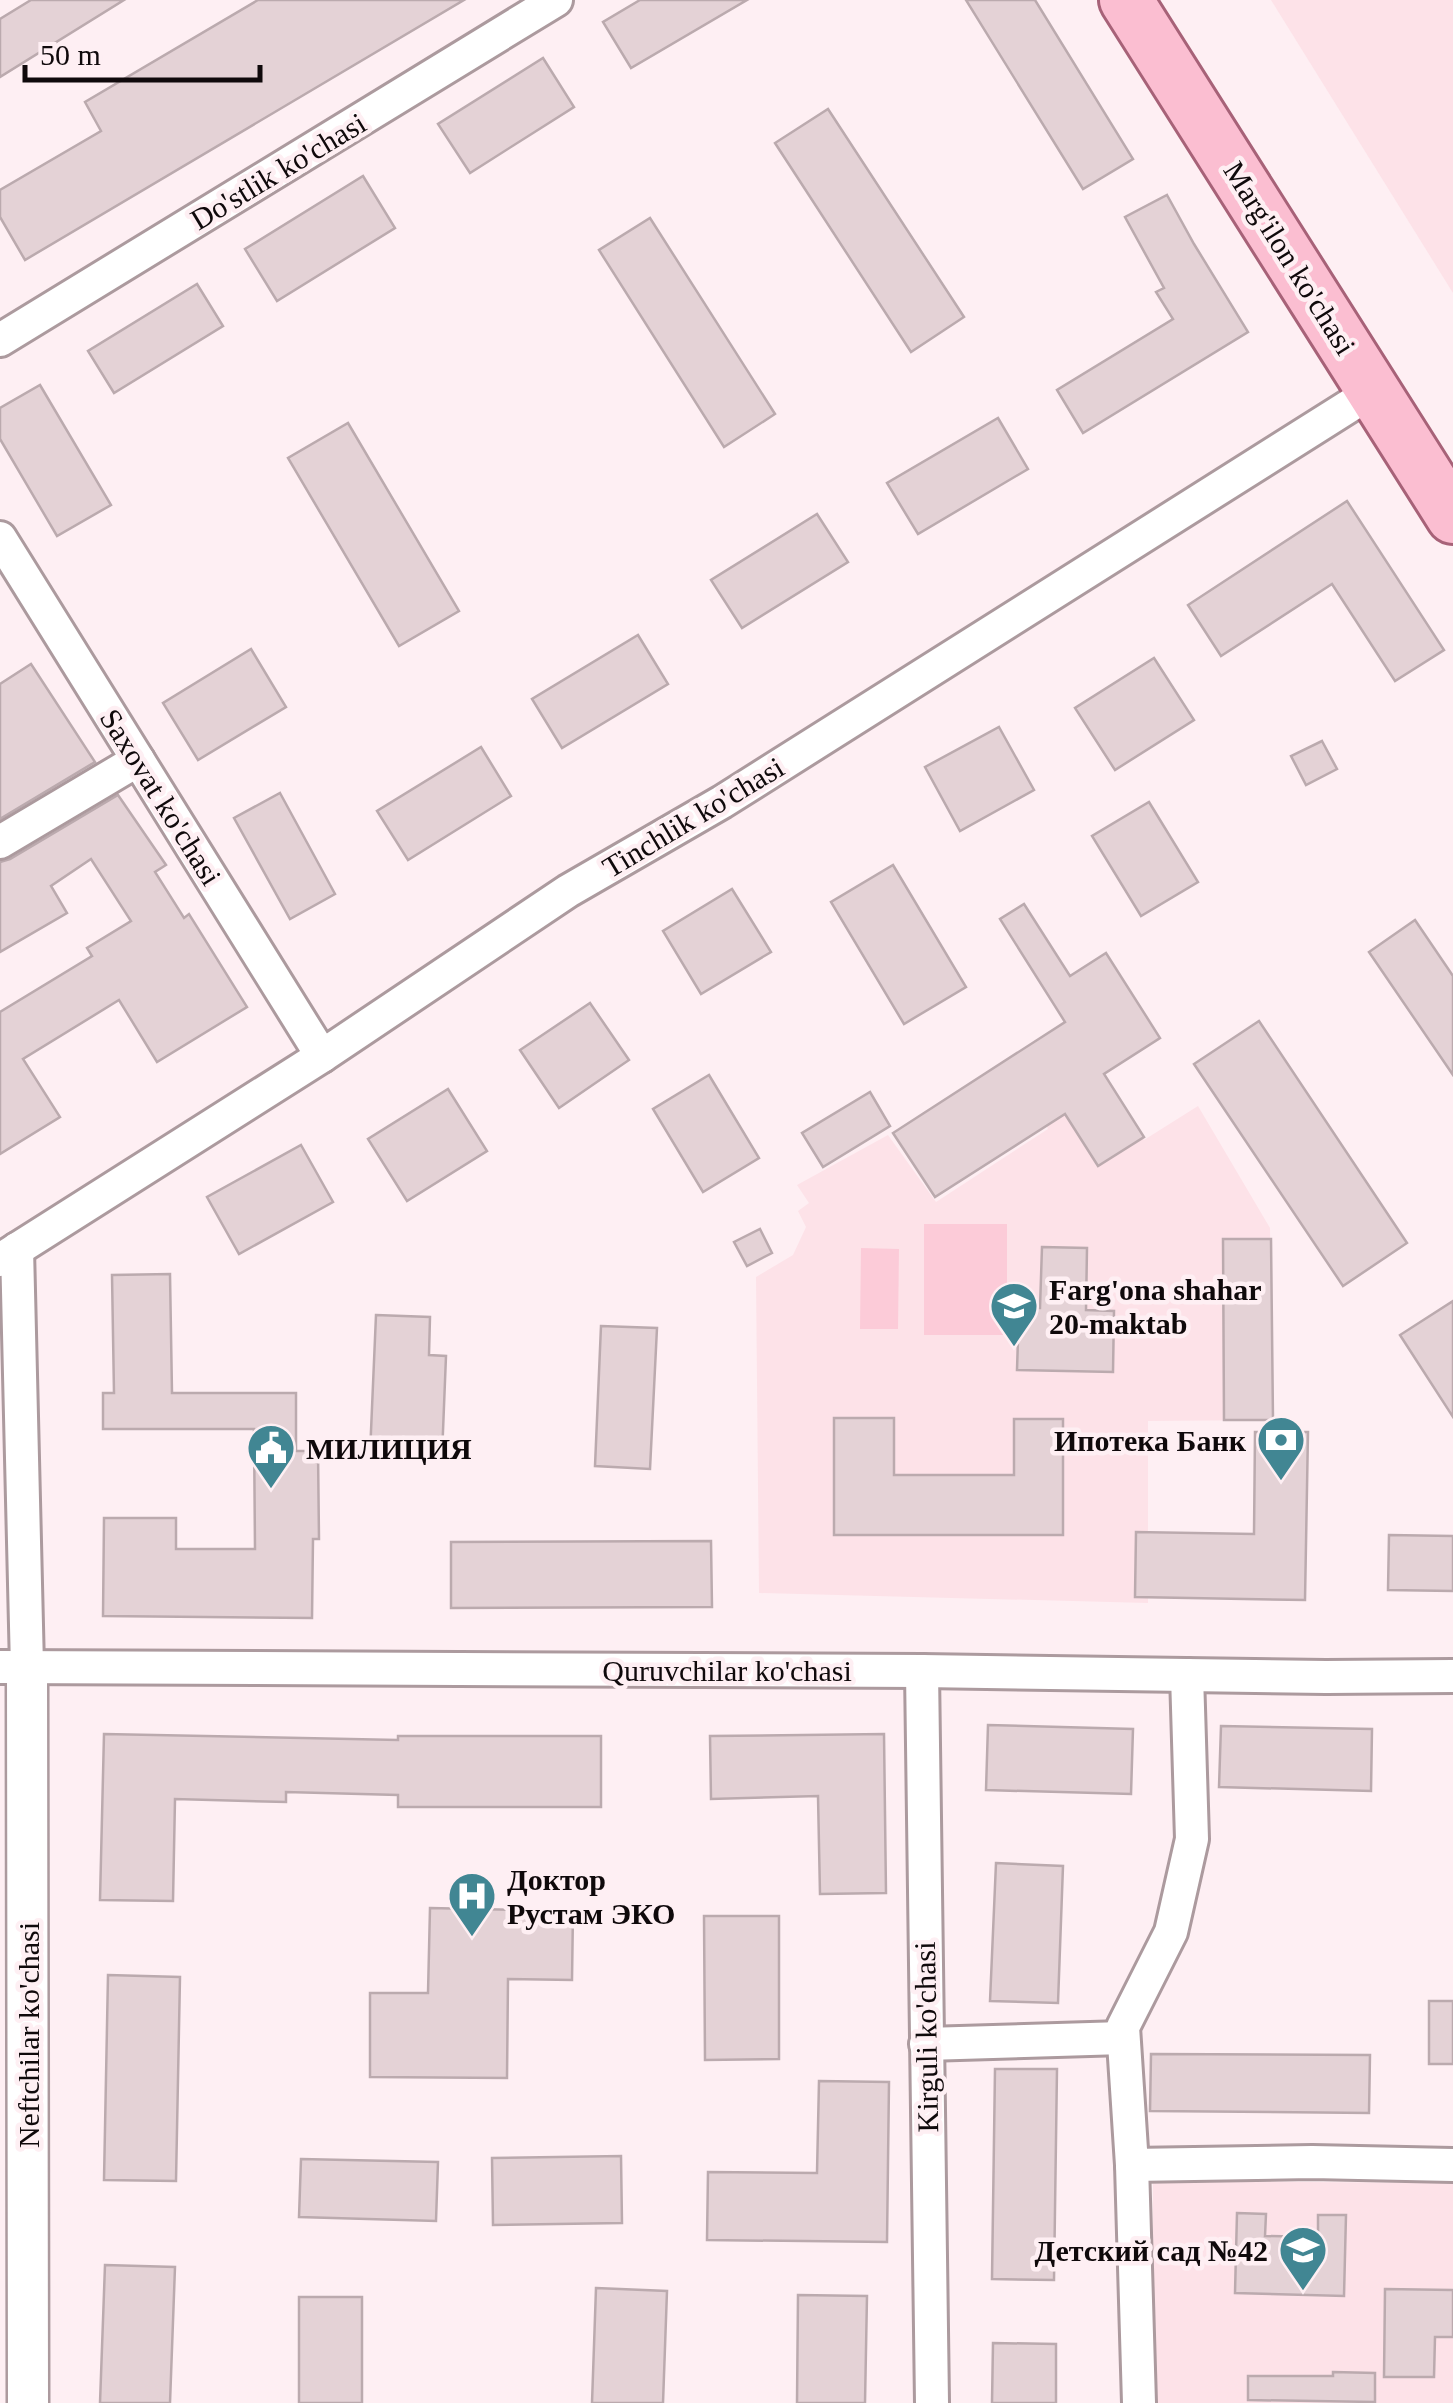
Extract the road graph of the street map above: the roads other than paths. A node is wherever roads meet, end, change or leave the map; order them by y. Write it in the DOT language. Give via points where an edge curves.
graph roads {
  1 [pos="556,0"];
  2 [pos="1126,0"];
  3 [pos="0,340"];
  4 [pos="1374,391"];
  5 [pos="1453,517"];
  6 [pos="0,538"];
  7 [pos="138,760"];
  8 [pos="0,842"];
  9 [pos="322,1056"];
  10 [pos="8,1254"];
  11 [pos="14,1667"];
  12 [pos="922,1671"];
  13 [pos="1187,1675"];
  14 [pos="1453,1676"];
  15 [pos="1124,2038"];
  16 [pos="926,2044"];
  17 [pos="1453,2164"];
  18 [pos="1132,2165"];
  19 [pos="28,2403"];
  20 [pos="932,2403"];
  21 [pos="1139,2403"];
  1 -- 3 [label="street, Do'stlik ko'chasi"];
  2 -- 4 [label="main road, Marg'ilon ko'chasi"];
  4 -- 5 [label="main road, Marg'ilon ko'chasi"];
  4 -- 9 [label="street, Tinchlik ko'chasi" via="722,802 568,891"];
  6 -- 7 [label="street, Saxovat ko'chasi"];
  7 -- 8 [label="street"];
  7 -- 9 [label="street, Saxovat ko'chasi"];
  9 -- 10 [label="street, Tinchlik ko'chasi"];
  10 -- 11 [label="street, Tinchlik ko'chasi"];
  11 -- 12 [label="street, Quruvchilar ko'chasi"];
  11 -- 19 [label="street, Neftchilar ko'chasi"];
  12 -- 13 [label="street, Quruvchilar ko'chasi"];
  12 -- 16 [label="street, Kirguli ko'chasi"];
  13 -- 14 [label="street, Quruvchilar ko'chasi"];
  13 -- 15 [label="street" via="1192,1839 1171,1932 1122,2026"];
  15 -- 16 [label="street"];
  15 -- 18 [label="street"];
  16 -- 20 [label="street, Kirguli ko'chasi"];
  17 -- 18 [label="street"];
  18 -- 21 [label="street"];
}
